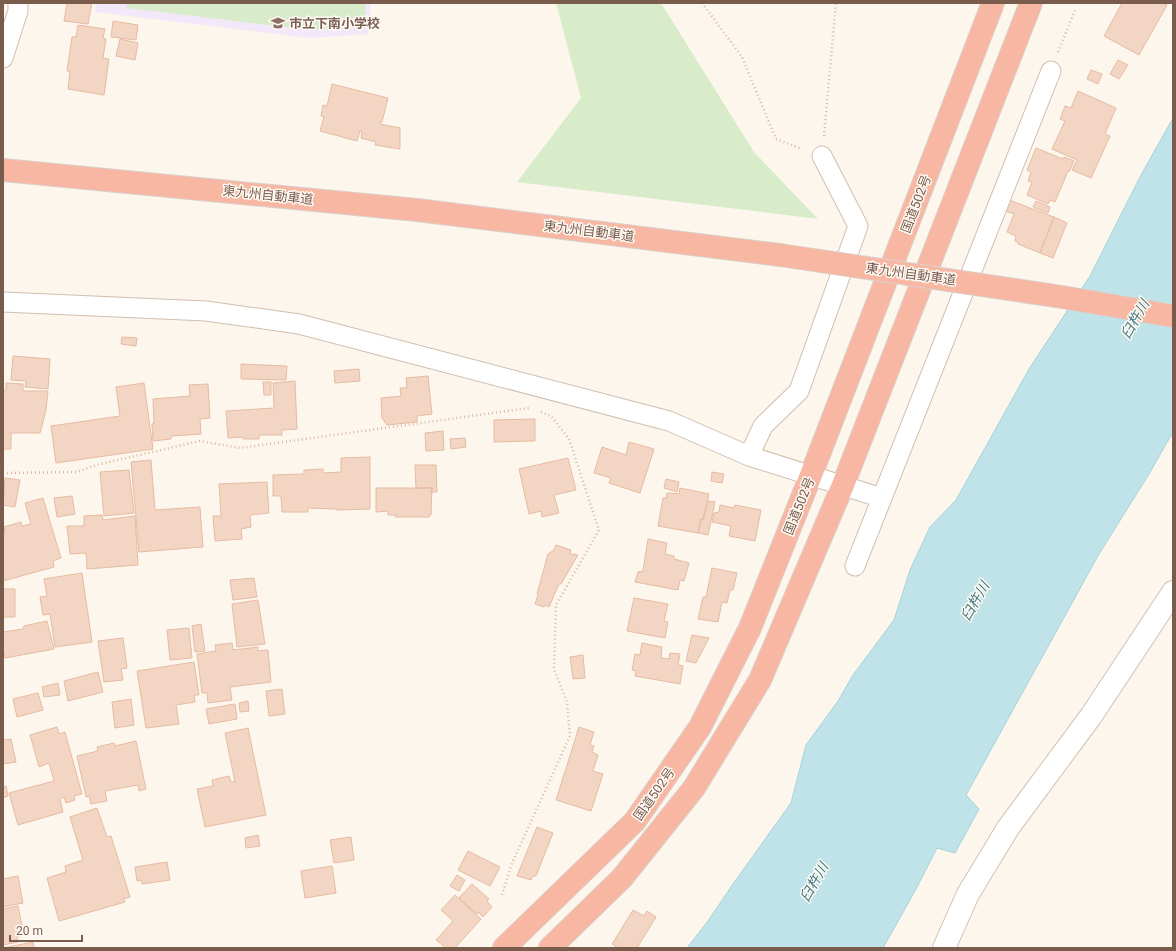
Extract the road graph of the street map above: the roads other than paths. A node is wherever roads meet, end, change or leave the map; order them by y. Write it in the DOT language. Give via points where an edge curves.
graph roads {
  1 [pos="18,3"];
  2 [pos="993,3"];
  3 [pos="1032,3"];
  4 [pos="3,58"];
  5 [pos="1051,71"];
  6 [pos="822,156"];
  7 [pos="3,170"];
  8 [pos="3,173"];
  9 [pos="57,174"];
  10 [pos="3,302"];
  11 [pos="1173,316"];
  12 [pos="749,456"];
  13 [pos="811,476"];
  14 [pos="843,485"];
  15 [pos="882,498"];
  16 [pos="855,566"];
  17 [pos="1173,592"];
  18 [pos="504,948"];
  19 [pos="550,948"];
  20 [pos="944,948"];
  1 -- 4 [label="street" via="18,11"];
  2 -- 13 [label="highway, 国道502号"];
  3 -- 14 [label="highway, 国道502号"];
  5 -- 15 [label="street"];
  6 -- 12 [label="street" via="858,226 799,391 763,426"];
  7 -- 9 [label="highway, 東九州自動車道"];
  8 -- 9 [label="highway"];
  9 -- 11 [label="highway, 東九州自動車道, bridge" via="417,210 780,255"];
  10 -- 12 [label="street" via="206,311 299,324 669,421"];
  12 -- 13 [label="street"];
  13 -- 14 [label="street"];
  13 -- 18 [label="highway, 国道502号" via="750,628 700,727 635,822"];
  14 -- 15 [label="street"];
  14 -- 19 [label="highway, 国道502号" via="760,680 694,788 622,878"];
  15 -- 16 [label="street"];
  17 -- 20 [label="street" via="1091,716 1008,828 968,894"];
}
